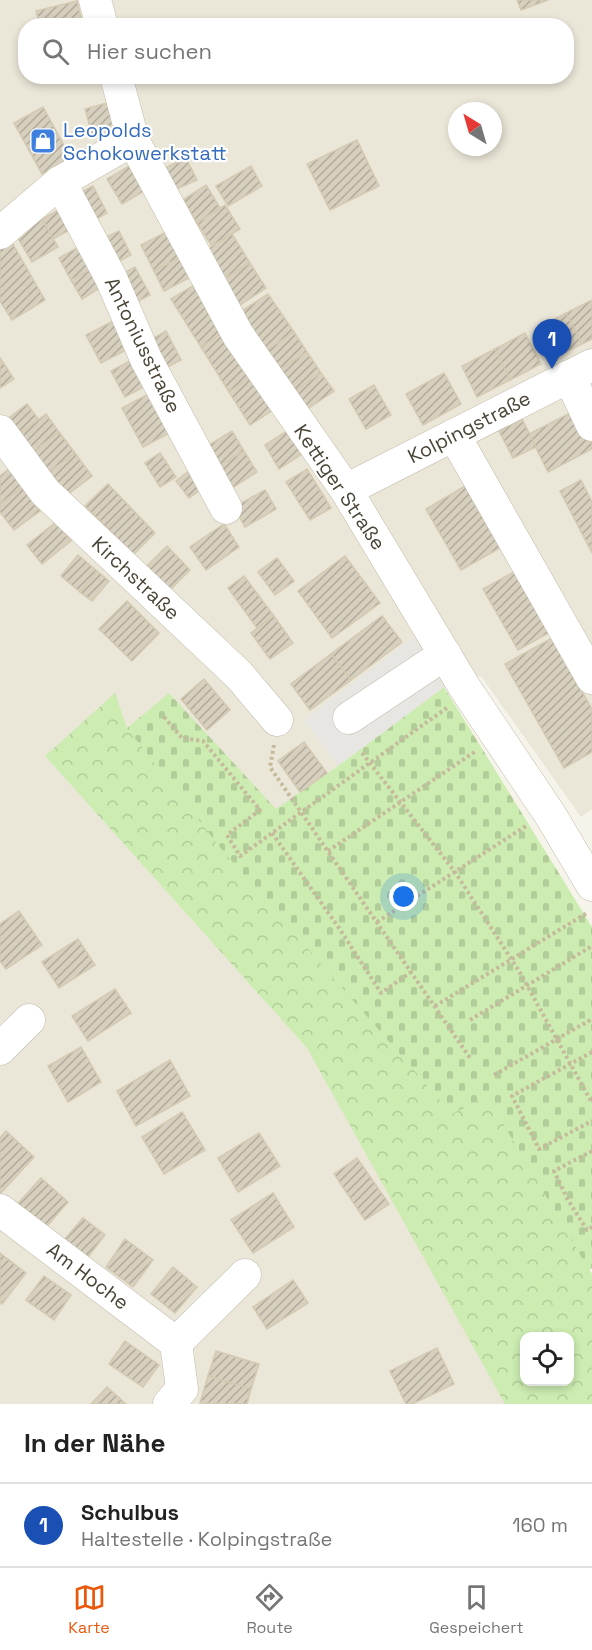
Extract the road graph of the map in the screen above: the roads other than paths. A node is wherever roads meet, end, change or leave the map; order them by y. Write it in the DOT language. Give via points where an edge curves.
graph roads {
  1 [pos="95,0"];
  2 [pos="100,18"];
  3 [pos="118,84"];
  4 [pos="133,140"];
  5 [pos="60,182"];
  6 [pos="0,233"];
  7 [pos="581,370"];
  8 [pos="592,425"];
  9 [pos="0,431"];
  10 [pos="454,435"];
  11 [pos="346,490"];
  12 [pos="225,508"];
  13 [pos="445,654"];
  14 [pos="592,678"];
  15 [pos="349,718"];
  16 [pos="277,720"];
  17 [pos="590,899"];
  18 [pos="29,1020"];
  19 [pos="0,1049"];
  20 [pos="0,1210"];
  21 [pos="245,1275"];
  22 [pos="176,1343"];
  23 [pos="169,1404"];
  1 -- 2 [label="street"];
  3 -- 4 [label="street, Kettiger Straße"];
  4 -- 5 [label="street"];
  4 -- 11 [label="street, Kettiger Straße" via="238,335"];
  5 -- 6 [label="street"];
  5 -- 12 [label="street, Antoniusstraße" via="111,278 146,359"];
  7 -- 8 [label="street"];
  7 -- 10 [label="street, Kolpingstraße"];
  9 -- 16 [label="street, Kirchstraße" via="45,492 239,675"];
  10 -- 11 [label="street, Kolpingstraße"];
  10 -- 14 [label="street"];
  11 -- 13 [label="street, Kettiger Straße"];
  13 -- 15 [label="street"];
  13 -- 17 [label="street, Kettiger Straße" via="551,816"];
  18 -- 19 [label="street"];
  20 -- 22 [label="street, Am Hoche"];
  21 -- 22 [label="street"];
  22 -- 23 [label="street" via="182,1389"];
}
